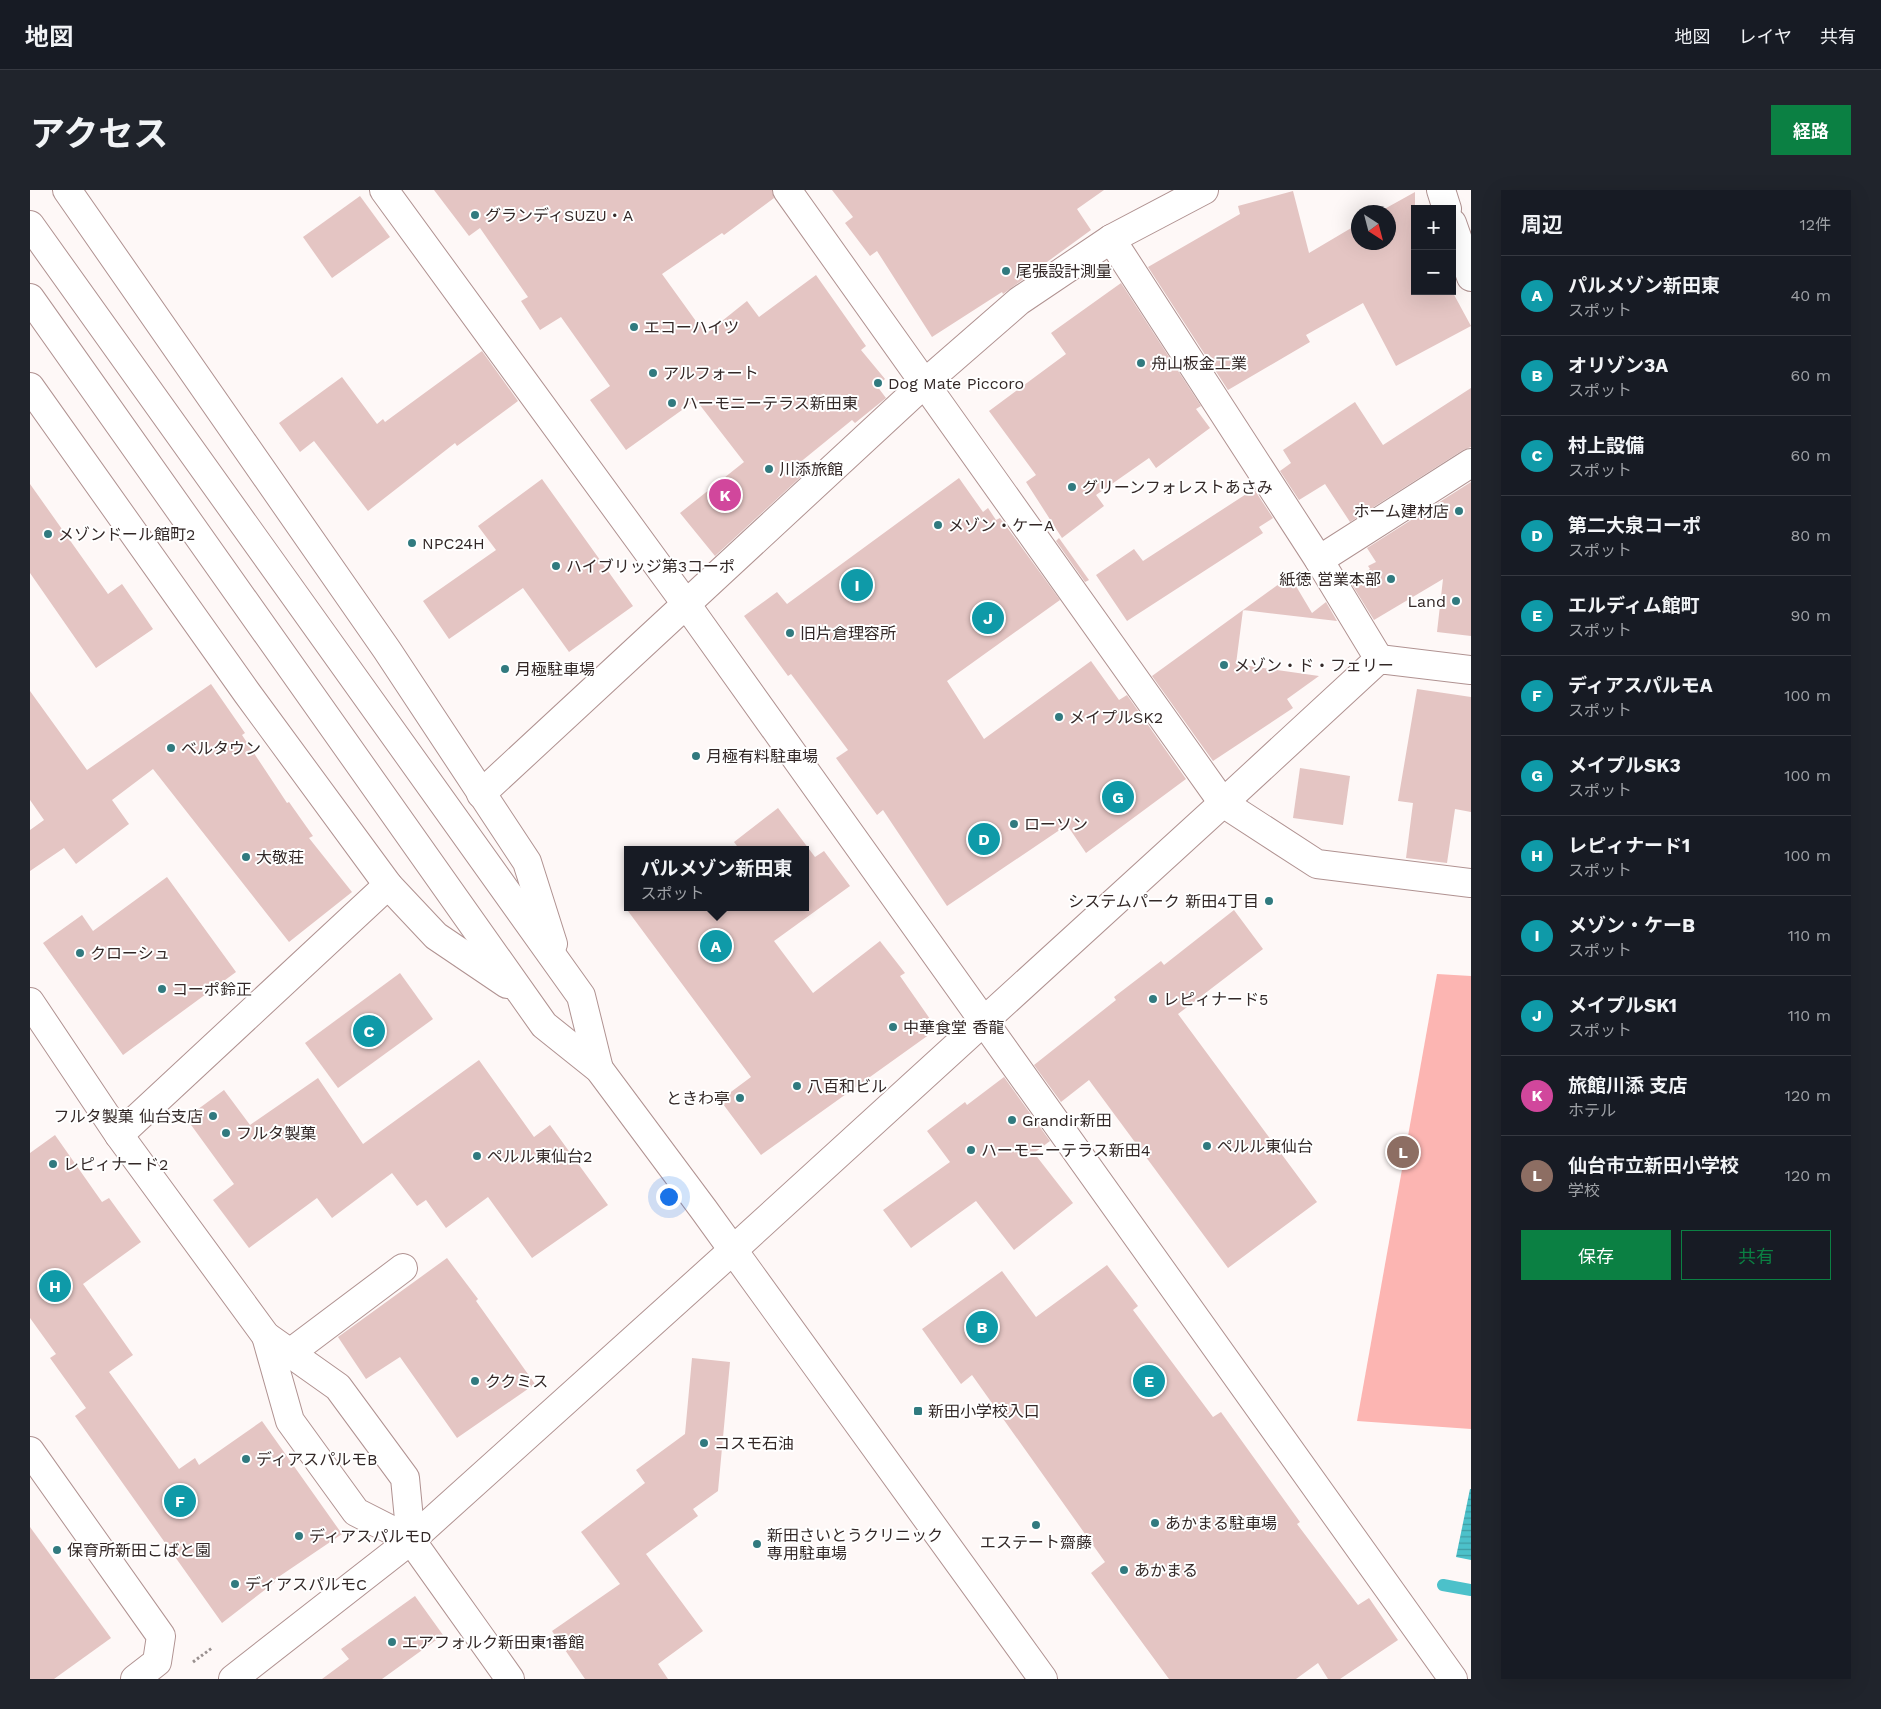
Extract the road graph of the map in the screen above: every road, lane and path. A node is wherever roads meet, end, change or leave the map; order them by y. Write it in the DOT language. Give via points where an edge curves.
graph roads {
  1 [pos="67,190"];
  2 [pos="384,190"];
  3 [pos="788,190"];
  4 [pos="1204,190"];
  5 [pos="1441,190"];
  6 [pos="1446,205"];
  7 [pos="30,225"];
  8 [pos="1456,234"];
  9 [pos="1111,239"];
  10 [pos="1471,277"];
  11 [pos="30,298"];
  12 [pos="926,382"];
  13 [pos="30,387"];
  14 [pos="1471,463"];
  15 [pos="1319,560"];
  16 [pos="686,604"];
  17 [pos="1379,659"];
  18 [pos="1471,670"];
  19 [pos="481,794"];
  20 [pos="1223,803"];
  21 [pos="1471,882"];
  22 [pos="388,885"];
  23 [pos="560,967"];
  24 [pos="521,993"];
  25 [pos="30,1002"];
  26 [pos="983,1022"];
  27 [pos="599,1069"];
  28 [pos="119,1135"];
  29 [pos="733,1250"];
  30 [pos="403,1268"];
  31 [pos="266,1336"];
  32 [pos="290,1353"];
  33 [pos="30,1451"];
  34 [pos="411,1540"];
  35 [pos="134,1679"];
  36 [pos="233,1679"];
  37 [pos="510,1679"];
  38 [pos="1043,1679"];
  39 [pos="1453,1679"];
  1 -- 19 [label="street" via="387,650"];
  2 -- 16 [label="street"];
  3 -- 12 [label="street"];
  4 -- 9 [label="street"];
  5 -- 6 [label="street"];
  7 -- 23 [label="street"];
  8 -- 10 [label="street"];
  9 -- 12 [label="street" via="1019,301"];
  9 -- 15 [label="street"];
  11 -- 24 [label="street"];
  12 -- 16 [label="street"];
  12 -- 20 [label="street"];
  13 -- 22 [label="street"];
  14 -- 15 [label="street"];
  15 -- 17 [label="street"];
  16 -- 19 [label="street"];
  16 -- 26 [label="street"];
  17 -- 18 [label="street"];
  17 -- 20 [label="street"];
  19 -- 23 [label="street" via="527,862"];
  20 -- 21 [label="street" via="1317,864"];
  20 -- 26 [label="street"];
  22 -- 24 [label="street" via="436,936"];
  22 -- 28 [label="street"];
  23 -- 27 [label="street" via="581,996"];
  24 -- 27 [label="street" via="544,1025"];
  25 -- 28 [label="street"];
  26 -- 29 [label="street"];
  26 -- 39 [label="street"];
  27 -- 29 [label="street"];
  28 -- 31 [label="street"];
  29 -- 34 [label="street"];
  29 -- 38 [label="street"];
  30 -- 32 [label="street"];
  31 -- 32 [label="street"];
  31 -- 34 [label="street" via="290,1421 356,1512"];
  32 -- 34 [label="street" via="338,1388 405,1478"];
  33 -- 35 [label="street" via="161,1636 157,1662"];
  34 -- 36 [label="street"];
  34 -- 37 [label="street"];
}
